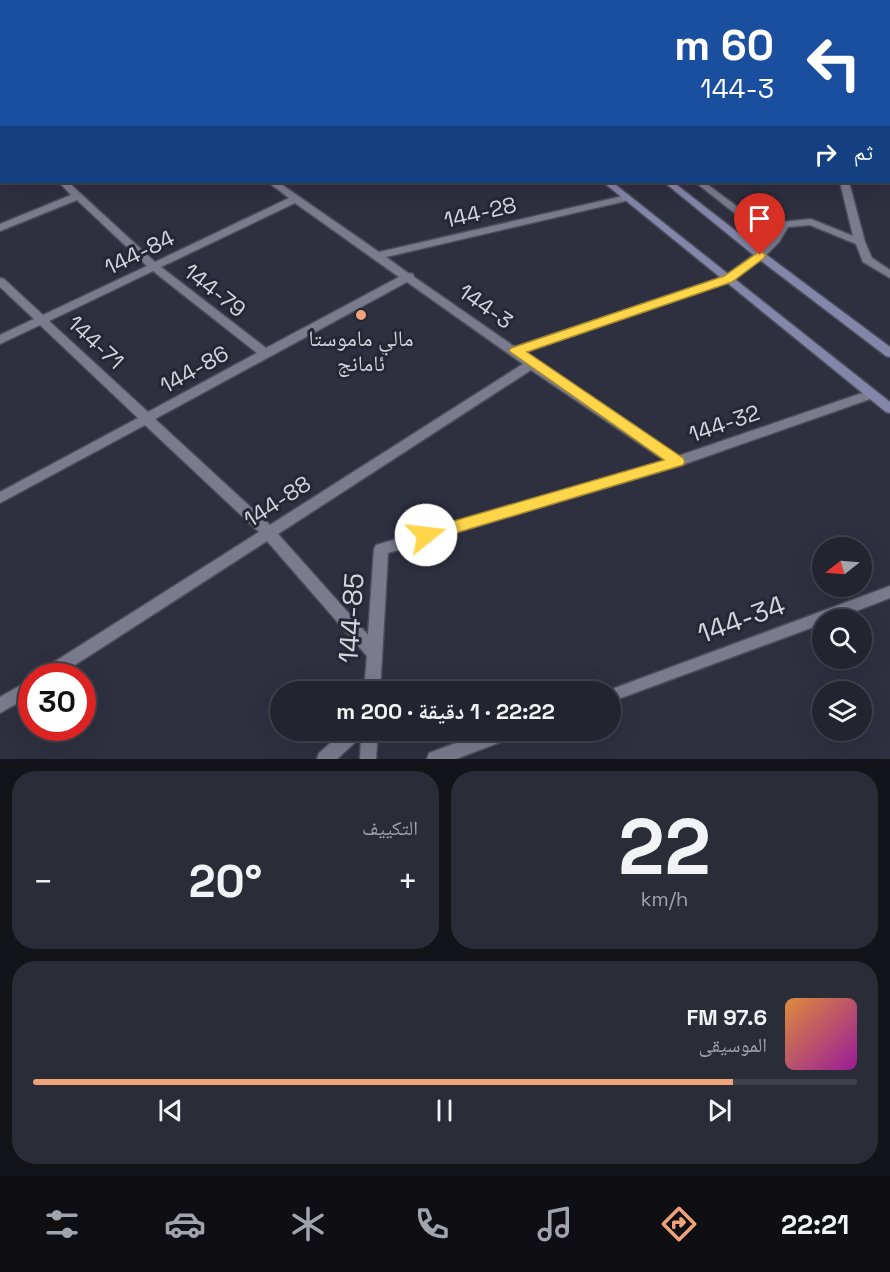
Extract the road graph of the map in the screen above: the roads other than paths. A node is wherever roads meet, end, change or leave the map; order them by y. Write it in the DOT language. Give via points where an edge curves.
graph roads {
  1 [pos="64,183"];
  2 [pos="273,183"];
  3 [pos="608,183"];
  4 [pos="669,183"];
  5 [pos="700,183"];
  6 [pos="845,183"];
  7 [pos="78,196"];
  8 [pos="627,198"];
  9 [pos="295,199"];
  10 [pos="0,228"];
  11 [pos="775,240"];
  12 [pos="860,242"];
  13 [pos="760,255"];
  14 [pos="377,256"];
  15 [pos="153,266"];
  16 [pos="890,275"];
  17 [pos="409,276"];
  18 [pos="728,279"];
  19 [pos="0,281"];
  20 [pos="42,320"];
  21 [pos="0,340"];
  22 [pos="516,351"];
  23 [pos="890,353"];
  24 [pos="266,354"];
  25 [pos="531,363"];
  26 [pos="872,394"];
  27 [pos="890,409"];
  28 [pos="146,419"];
  29 [pos="677,462"];
  30 [pos="0,498"];
  31 [pos="268,533"];
  32 [pos="381,549"];
  33 [pos="890,592"];
  34 [pos="374,653"];
  35 [pos="66,663"];
  36 [pos="373,681"];
  37 [pos="621,691"];
  38 [pos="18,695"];
  39 [pos="0,706"];
  40 [pos="345,741"];
  41 [pos="369,741"];
  42 [pos="483,741"];
  43 [pos="325,759"];
  44 [pos="368,759"];
  45 [pos="435,759"];
  1 -- 7 [label="street, 144-79"];
  2 -- 9 [label="street, 144-3"];
  3 -- 8 [label="street"];
  4 -- 13 [label="street"];
  5 -- 11 [label="street"];
  6 -- 12 [label="street"];
  7 -- 10 [label="street"];
  7 -- 15 [label="street, 144-79"];
  8 -- 14 [label="street, 144-28"];
  8 -- 18 [label="street"];
  9 -- 14 [label="street, 144-3"];
  9 -- 15 [label="street, 144-84"];
  11 -- 12 [label="street" via="785,224 811,222"];
  11 -- 13 [label="street"];
  12 -- 16 [label="street" via="867,260"];
  13 -- 18 [label="street"];
  13 -- 23 [label="street"];
  14 -- 17 [label="street, 144-3"];
  15 -- 20 [label="street, 144-84"];
  15 -- 24 [label="street, 144-79"];
  17 -- 22 [label="street, 144-3"];
  17 -- 24 [label="street, 144-86"];
  18 -- 22 [label="street"];
  18 -- 26 [label="street"];
  19 -- 20 [label="street, 144-71"];
  20 -- 21 [label="street, 144-84"];
  20 -- 28 [label="street, 144-71"];
  22 -- 25 [label="street, 144-3"];
  24 -- 28 [label="street, 144-86"];
  25 -- 29 [label="street, 144-3"];
  25 -- 31 [label="street, 144-88"];
  26 -- 27 [label="street"];
  26 -- 29 [label="street, 144-32"];
  28 -- 30 [label="street, 144-86"];
  28 -- 31 [label="street, 144-71"];
  29 -- 32 [label="street, 144-32"];
  31 -- 34 [label="street, 144-71"];
  31 -- 35 [label="street, 144-88"];
  32 -- 34 [label="street, 144-85"];
  33 -- 37 [label="street, 144-34"];
  34 -- 36 [label="street, 144-85"];
  38 -- 39 [label="street"];
  40 -- 43 [label="street"];
  41 -- 44 [label="street"];
  42 -- 45 [label="street"];
}
